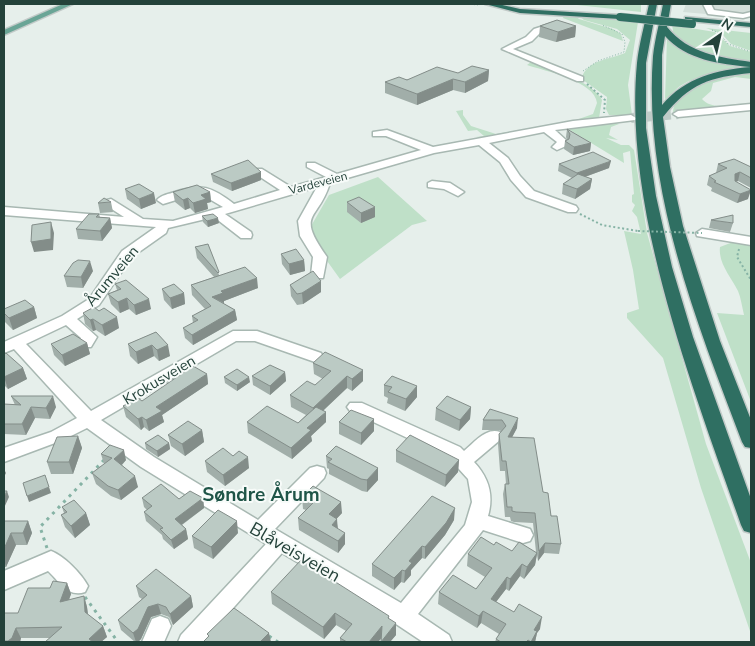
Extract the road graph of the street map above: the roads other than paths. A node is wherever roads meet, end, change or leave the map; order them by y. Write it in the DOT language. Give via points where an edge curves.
graph roads {
  1 [pos="69,4"];
  2 [pos="489,4"];
  3 [pos="506,4"];
  4 [pos="543,4"];
  5 [pos="646,4"];
  6 [pos="667,4"];
  7 [pos="708,4"];
  8 [pos="562,5"];
  9 [pos="532,8"];
  10 [pos="652,8"];
  11 [pos="623,14"];
  12 [pos="751,14"];
  13 [pos="562,24"];
  14 [pos="662,26"];
  15 [pos="751,27"];
  16 [pos="4,33"];
  17 [pos="751,64"];
  18 [pos="751,70"];
  19 [pos="580,79"];
  20 [pos="751,107"];
  21 [pos="678,114"];
  22 [pos="658,117"];
  23 [pos="631,118"];
  24 [pos="546,129"];
  25 [pos="377,134"];
  26 [pos="481,141"];
  27 [pos="557,147"];
  28 [pos="432,150"];
  29 [pos="311,166"];
  30 [pos="258,171"];
  31 [pos="330,179"];
  32 [pos="432,185"];
  33 [pos="289,190"];
  34 [pos="458,192"];
  35 [pos="163,200"];
  36 [pos="111,203"];
  37 [pos="232,208"];
  38 [pos="572,209"];
  39 [pos="4,210"];
  40 [pos="217,213"];
  41 [pos="143,224"];
  42 [pos="163,226"];
  43 [pos="702,233"];
  44 [pos="246,235"];
  45 [pos="747,244"];
  46 [pos="318,275"];
  47 [pos="67,319"];
  48 [pos="86,344"];
  49 [pos="10,346"];
  50 [pos="315,357"];
  51 [pos="356,407"];
  52 [pos="87,419"];
  53 [pos="494,436"];
  54 [pos="751,442"];
  55 [pos="4,455"];
  56 [pos="464,461"];
  57 [pos="317,473"];
  58 [pos="476,520"];
  59 [pos="751,524"];
  60 [pos="260,531"];
  61 [pos="523,535"];
  62 [pos="279,543"];
  63 [pos="4,581"];
  64 [pos="77,586"];
  65 [pos="403,617"];
  66 [pos="189,642"];
  67 [pos="441,642"];
  1 -- 16 [label="main road"];
  2 -- 11 [label="highway" via="520,10"];
  3 -- 9 [label="highway"];
  4 -- 9 [label="highway"];
  5 -- 10 [label="highway"];
  6 -- 14 [label="highway"];
  7 -- 12 [label="street" via="711,12"];
  8 -- 11 [label="highway"];
  9 -- 11 [label="highway"];
  10 -- 59 [label="highway" via="640,84 643,146 651,194 686,336"];
  11 -- 15 [label="highway, bridge"];
  13 -- 19 [label="street" via="537,31 529,39 506,49"];
  14 -- 17 [label="highway" via="674,41 689,51"];
  14 -- 22 [label="highway" via="656,85"];
  18 -- 22 [label="highway" via="694,82 679,91"];
  20 -- 21 [label="street"];
  22 -- 54 [label="highway" via="671,195 690,271"];
  23 -- 24 [label="street, Vardeveien"];
  24 -- 26 [label="street, Vardeveien"];
  24 -- 27 [label="street" via="562,141"];
  25 -- 28 [label="street" via="387,133"];
  26 -- 28 [label="street, Vardeveien"];
  26 -- 38 [label="street" via="504,160 530,194"];
  28 -- 31 [label="street, Vardeveien"];
  29 -- 31 [label="street"];
  30 -- 33 [label="street"];
  31 -- 33 [label="street, Vardeveien"];
  31 -- 46 [label="street" via="303,220 305,237 320,257"];
  32 -- 34 [label="street" via="446,185"];
  33 -- 37 [label="street, Vardeveien"];
  35 -- 37 [label="street" via="195,189 209,191"];
  36 -- 41 [label="street"];
  37 -- 40 [label="street, Vardeveien"];
  39 -- 41 [label="street, Vardeveien"];
  40 -- 42 [label="street, Vardeveien"];
  40 -- 44 [label="street"];
  41 -- 42 [label="street, Vardeveien"];
  42 -- 47 [label="street, Årumveien" via="127,254 94,302"];
  43 -- 45 [label="street"];
  47 -- 48 [label="street" via="89,337"];
  47 -- 49 [label="street, Årumveien"];
  49 -- 52 [label="street, Blåveisveien" via="29,355"];
  50 -- 52 [label="street, Krokusveien" via="263,338 243,334 233,336"];
  51 -- 56 [label="street" via="454,452"];
  52 -- 55 [label="street, Krokusveien" via="56,436"];
  52 -- 60 [label="street, Blåveisveien" via="170,477"];
  53 -- 56 [label="street"];
  56 -- 58 [label="street" via="477,477 482,502"];
  57 -- 60 [label="street"];
  58 -- 61 [label="street"];
  58 -- 65 [label="street" via="456,553"];
  60 -- 62 [label="street, Blåveisveien"];
  62 -- 65 [label="street, Blåveisveien"];
  62 -- 66 [label="street"];
  63 -- 64 [label="street" via="51,560"];
  65 -- 67 [label="street, Blåveisveien"];
}
